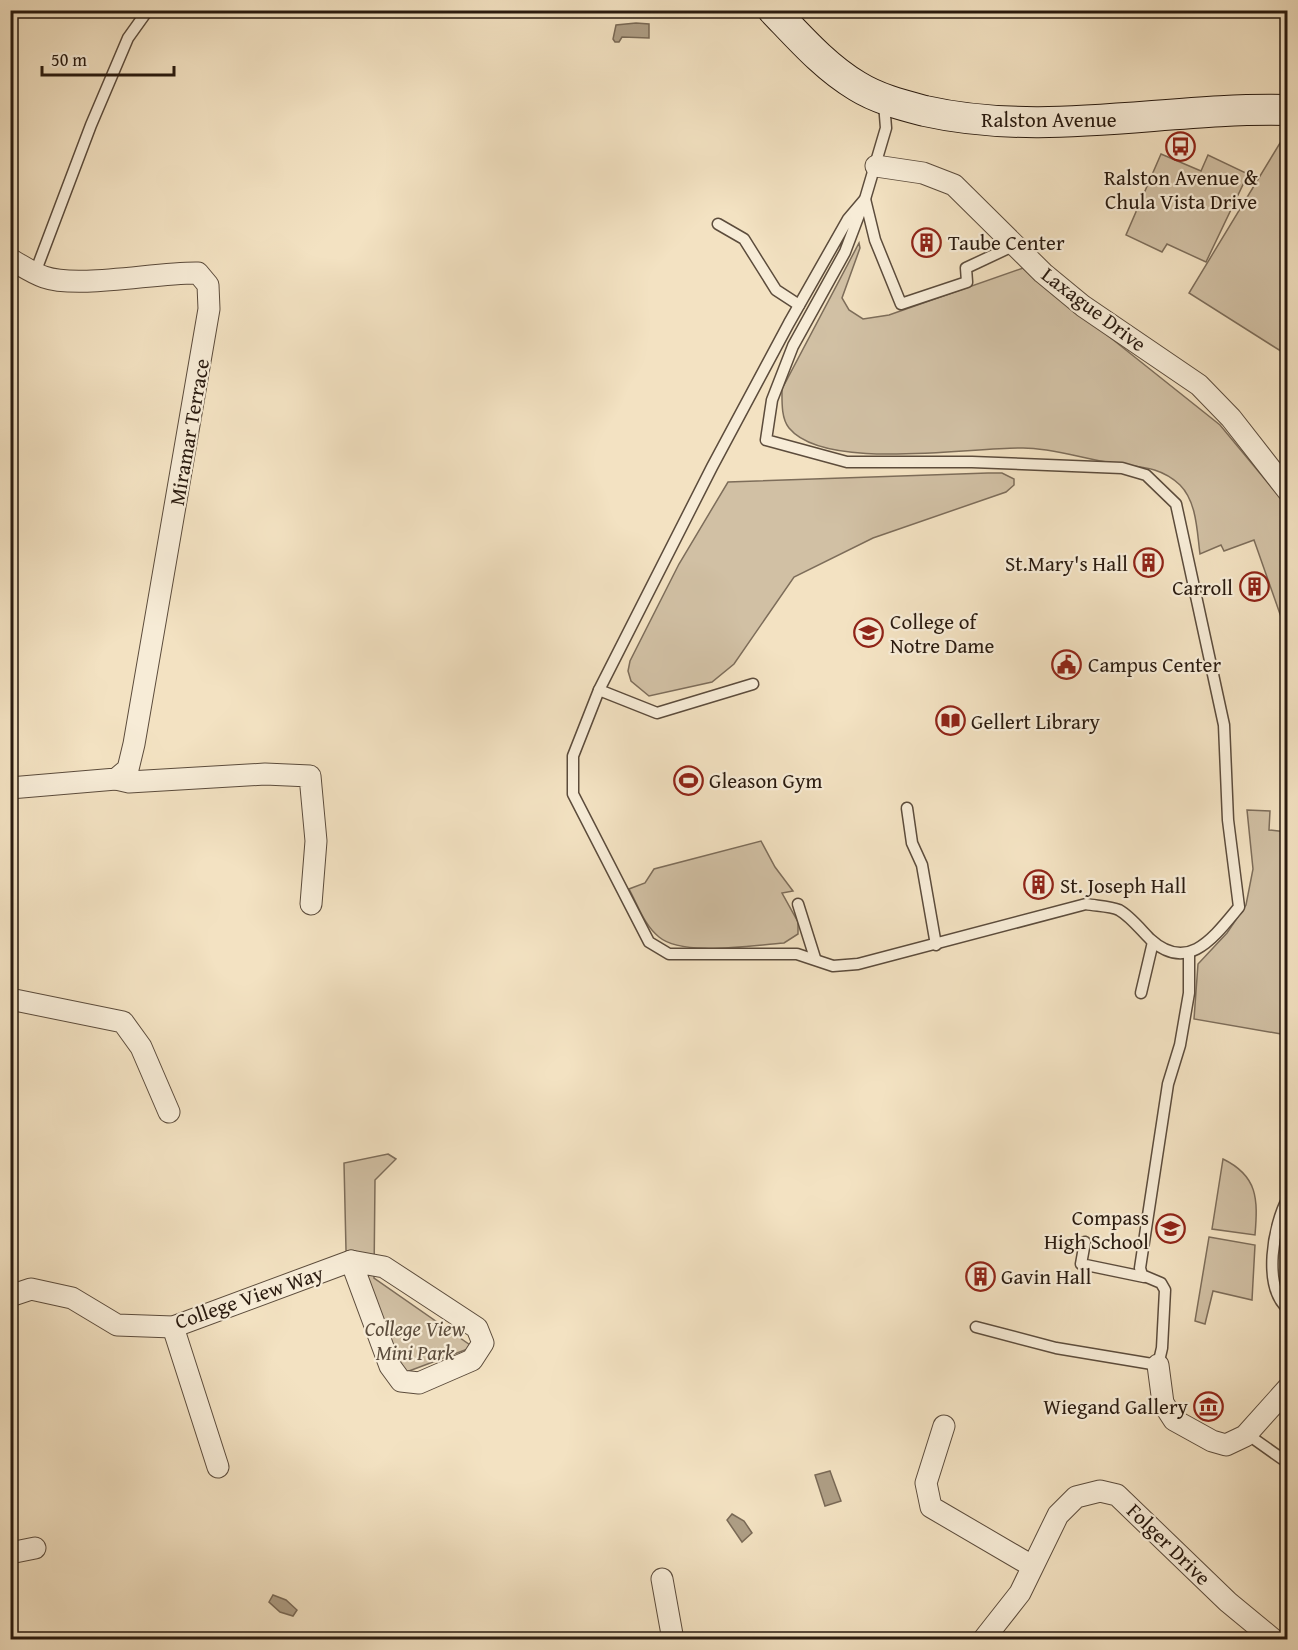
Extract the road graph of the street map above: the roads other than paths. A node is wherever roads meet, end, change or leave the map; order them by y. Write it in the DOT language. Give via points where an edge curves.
graph roads {
  1 [pos="148,10"];
  2 [pos="773,10"];
  3 [pos="884,99"];
  4 [pos="1287,110"];
  5 [pos="876,166"];
  6 [pos="865,199"];
  7 [pos="718,224"];
  8 [pos="1015,245"];
  9 [pos="10,259"];
  10 [pos="35,273"];
  11 [pos="799,305"];
  12 [pos="1287,491"];
  13 [pos="753,684"];
  14 [pos="599,690"];
  15 [pos="116,779"];
  16 [pos="10,788"];
  17 [pos="907,808"];
  18 [pos="311,904"];
  19 [pos="798,904"];
  20 [pos="1153,942"];
  21 [pos="936,945"];
  22 [pos="1189,954"];
  23 [pos="815,958"];
  24 [pos="1141,993"];
  25 [pos="10,999"];
  26 [pos="169,1112"];
  27 [pos="1287,1198"];
  28 [pos="1085,1242"];
  29 [pos="351,1261"];
  30 [pos="1144,1277"];
  31 [pos="10,1296"];
  32 [pos="1287,1309"];
  33 [pos="172,1327"];
  34 [pos="976,1327"];
  35 [pos="1158,1365"];
  36 [pos="1287,1388"];
  37 [pos="944,1426"];
  38 [pos="1247,1434"];
  39 [pos="1287,1463"];
  40 [pos="218,1467"];
  41 [pos="35,1548"];
  42 [pos="10,1553"];
  43 [pos="1032,1566"];
  44 [pos="662,1579"];
  45 [pos="673,1640"];
  46 [pos="983,1640"];
  47 [pos="1274,1640"];
  1 -- 10 [label="lane" via="128,38"];
  2 -- 3 [label="main road, Ralston Avenue" via="835,70 857,87"];
  3 -- 4 [label="main road, Ralston Avenue" via="945,115 1021,123"];
  3 -- 5 [label="lane" via="886,128"];
  5 -- 6 [label="lane"];
  5 -- 8 [label="street, Laxague Drive" via="923,172 954,185"];
  6 -- 8 [label="lane" via="875,240 901,304 967,282 966,268"];
  6 -- 11 [label="lane" via="848,219"];
  6 -- 22 [label="lane" via="845,252 793,346 772,400 766,440 847,462 1122,468 1146,475 1176,504 1224,724 1228,820 1239,907 1214,937"];
  7 -- 11 [label="lane" via="744,239 776,290"];
  8 -- 12 [label="street, Laxague Drive" via="1083,306 1199,385 1231,418"];
  9 -- 10 [label="street, Miramar Terrace"];
  10 -- 15 [label="street, Miramar Terrace" via="44,278 76,281 198,273 208,285 209,309 143,701 128,769"];
  11 -- 14 [label="lane"];
  13 -- 14 [label="lane" via="657,713"];
  14 -- 23 [label="lane" via="573,756 573,794 649,942 669,954 797,954"];
  15 -- 16 [label="street"];
  15 -- 18 [label="street" via="129,782 265,774 310,776 316,842"];
  17 -- 21 [label="lane"];
  19 -- 23 [label="lane"];
  20 -- 21 [label="lane" via="1119,910 1086,904"];
  20 -- 22 [label="lane" via="1180,955"];
  20 -- 24 [label="lane"];
  21 -- 23 [label="lane" via="858,964 833,966"];
  22 -- 30 [label="lane" via="1189,993 1180,1046 1168,1084 1140,1262 1139,1270"];
  25 -- 26 [label="street" via="123,1022 141,1047"];
  27 -- 32 [label="lane" via="1273,1242 1274,1286"];
  28 -- 30 [label="lane" via="1081,1264"];
  29 -- 29 [label="street, College View Way" via="390,1366 401,1381 419,1383 472,1360 483,1343 477,1328 384,1267"];
  29 -- 33 [label="street, College View Way"];
  30 -- 35 [label="lane" via="1161,1283 1165,1290"];
  31 -- 33 [label="street, College View Way" via="31,1288 72,1298 117,1325"];
  33 -- 40 [label="street"];
  34 -- 35 [label="lane" via="1068,1351"];
  35 -- 38 [label="street" via="1163,1402 1174,1420 1212,1441 1226,1444"];
  36 -- 38 [label="street"];
  37 -- 43 [label="street" via="926,1483 931,1508"];
  38 -- 39 [label="lane"];
  41 -- 42 [label="street"];
  43 -- 46 [label="street, Folger Drive" via="1020,1593"];
  43 -- 47 [label="street, Folger Drive" via="1058,1515 1076,1497 1100,1491 1117,1495 1228,1602"];
  44 -- 45 [label="street"];
}
